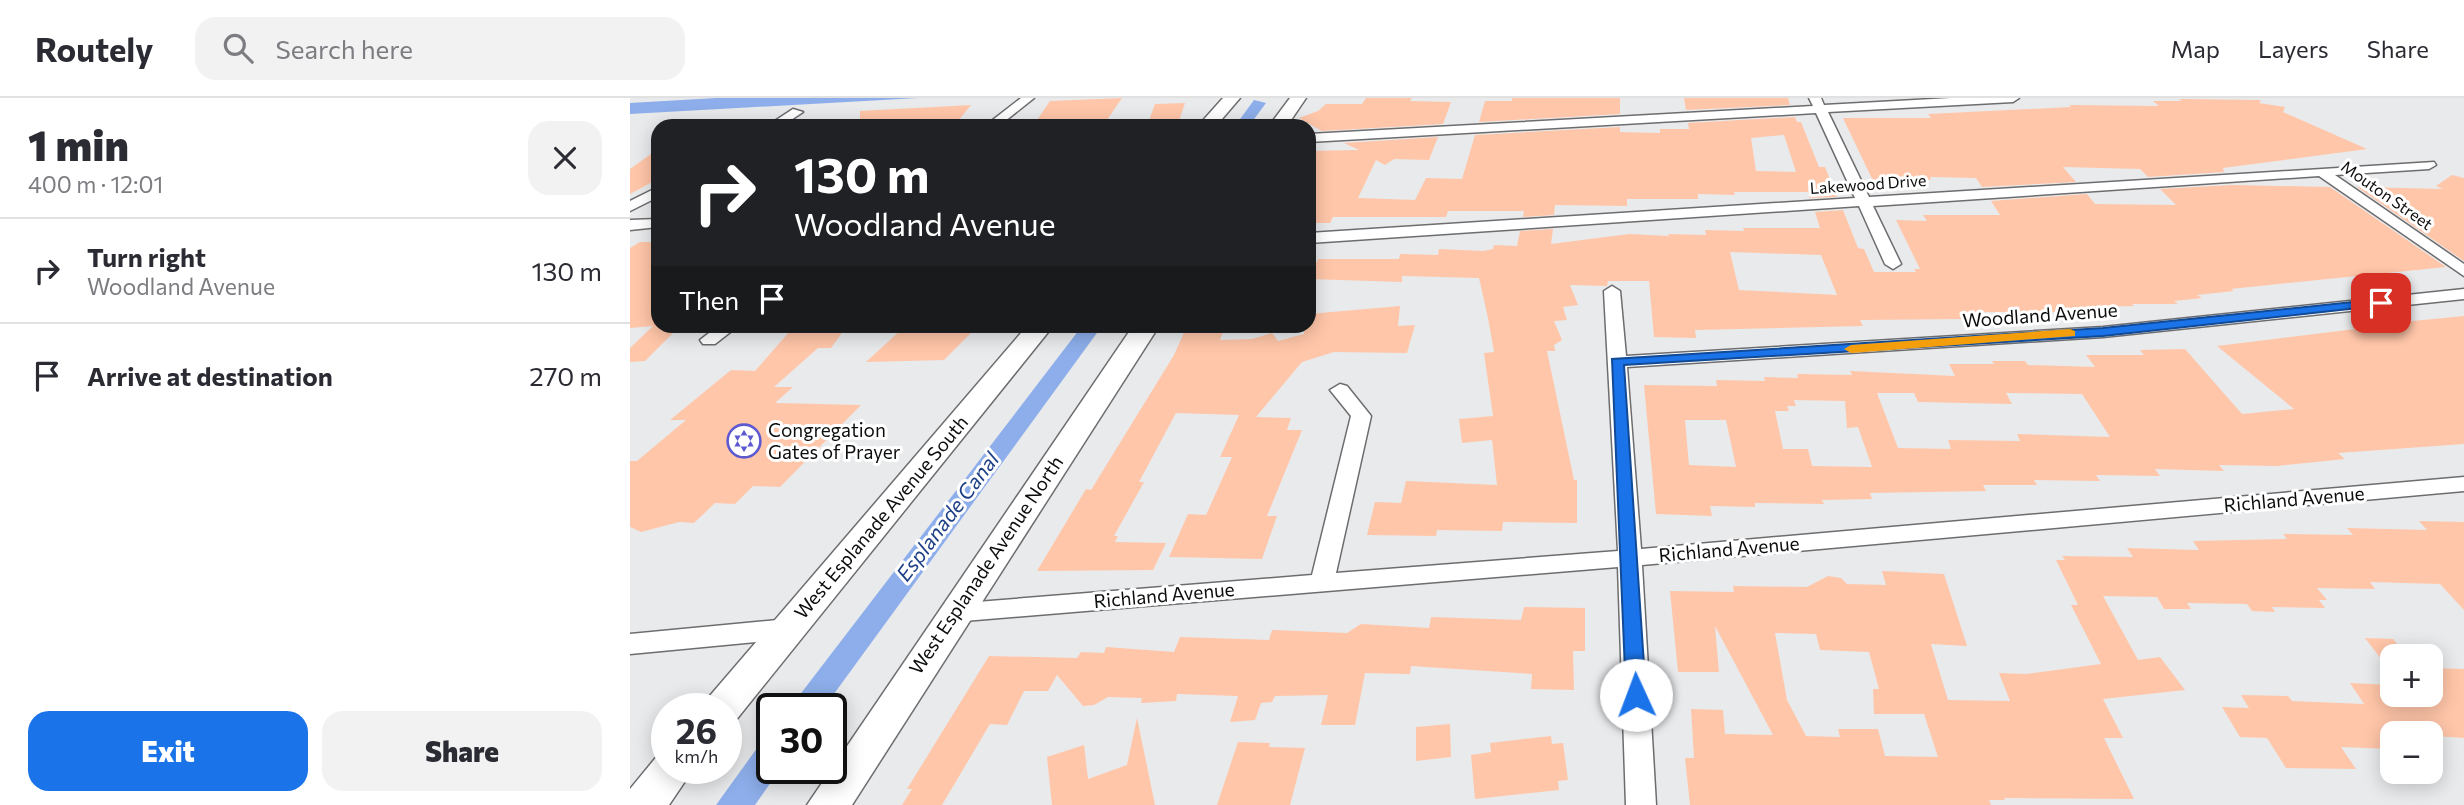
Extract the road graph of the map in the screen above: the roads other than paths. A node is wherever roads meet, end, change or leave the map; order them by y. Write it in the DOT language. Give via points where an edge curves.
graph roads {
  1 [pos="1028,98"];
  2 [pos="1232,98"];
  3 [pos="1298,98"];
  4 [pos="2013,98"];
  5 [pos="1818,104"];
  6 [pos="797,112"];
  7 [pos="785,119"];
  8 [pos="1000,119"];
  9 [pos="1213,119"];
  10 [pos="1283,119"];
  11 [pos="1316,138"];
  12 [pos="2429,165"];
  13 [pos="2323,173"];
  14 [pos="651,195"];
  15 [pos="1865,202"];
  16 [pos="630,207"];
  17 [pos="651,224"];
  18 [pos="630,225"];
  19 [pos="1316,238"];
  20 [pos="1894,264"];
  21 [pos="2464,271"];
  22 [pos="1612,291"];
  23 [pos="2464,294"];
  24 [pos="719,333"];
  25 [pos="1034,333"];
  26 [pos="1141,333"];
  27 [pos="709,340"];
  28 [pos="1617,362"];
  29 [pos="1340,390"];
  30 [pos="2464,484"];
  31 [pos="1630,558"];
  32 [pos="1322,582"];
  33 [pos="952,613"];
  34 [pos="788,629"];
  35 [pos="630,644"];
  36 [pos="735,693"];
  37 [pos="660,784"];
  38 [pos="643,805"];
  39 [pos="828,805"];
  40 [pos="1641,805"];
  1 -- 8 [label="street"];
  2 -- 9 [label="main road"];
  3 -- 10 [label="main road"];
  4 -- 5 [label="street"];
  5 -- 11 [label="street"];
  5 -- 15 [label="street"];
  6 -- 7 [label="street"];
  12 -- 13 [label="street, Lakewood Drive"];
  13 -- 15 [label="street, Lakewood Drive"];
  13 -- 21 [label="street, Mouton Street"];
  14 -- 16 [label="street"];
  15 -- 19 [label="street, Lakewood Drive"];
  15 -- 20 [label="street"];
  17 -- 18 [label="street"];
  22 -- 28 [label="street"];
  23 -- 28 [label="street, Woodland Avenue" via="2103,332"];
  24 -- 27 [label="street"];
  25 -- 34 [label="main road, West Esplanade Avenue South"];
  26 -- 33 [label="main road, West Esplanade Avenue North"];
  28 -- 31 [label="street"];
  29 -- 32 [label="street" via="1361,416"];
  30 -- 31 [label="street, Richland Avenue"];
  31 -- 32 [label="street, Richland Avenue"];
  31 -- 40 [label="street"];
  32 -- 33 [label="street, Richland Avenue"];
  33 -- 39 [label="main road, West Esplanade Avenue North"];
  34 -- 35 [label="street"];
  34 -- 36 [label="main road, West Esplanade Avenue South"];
  37 -- 38 [label="main road"];
}
